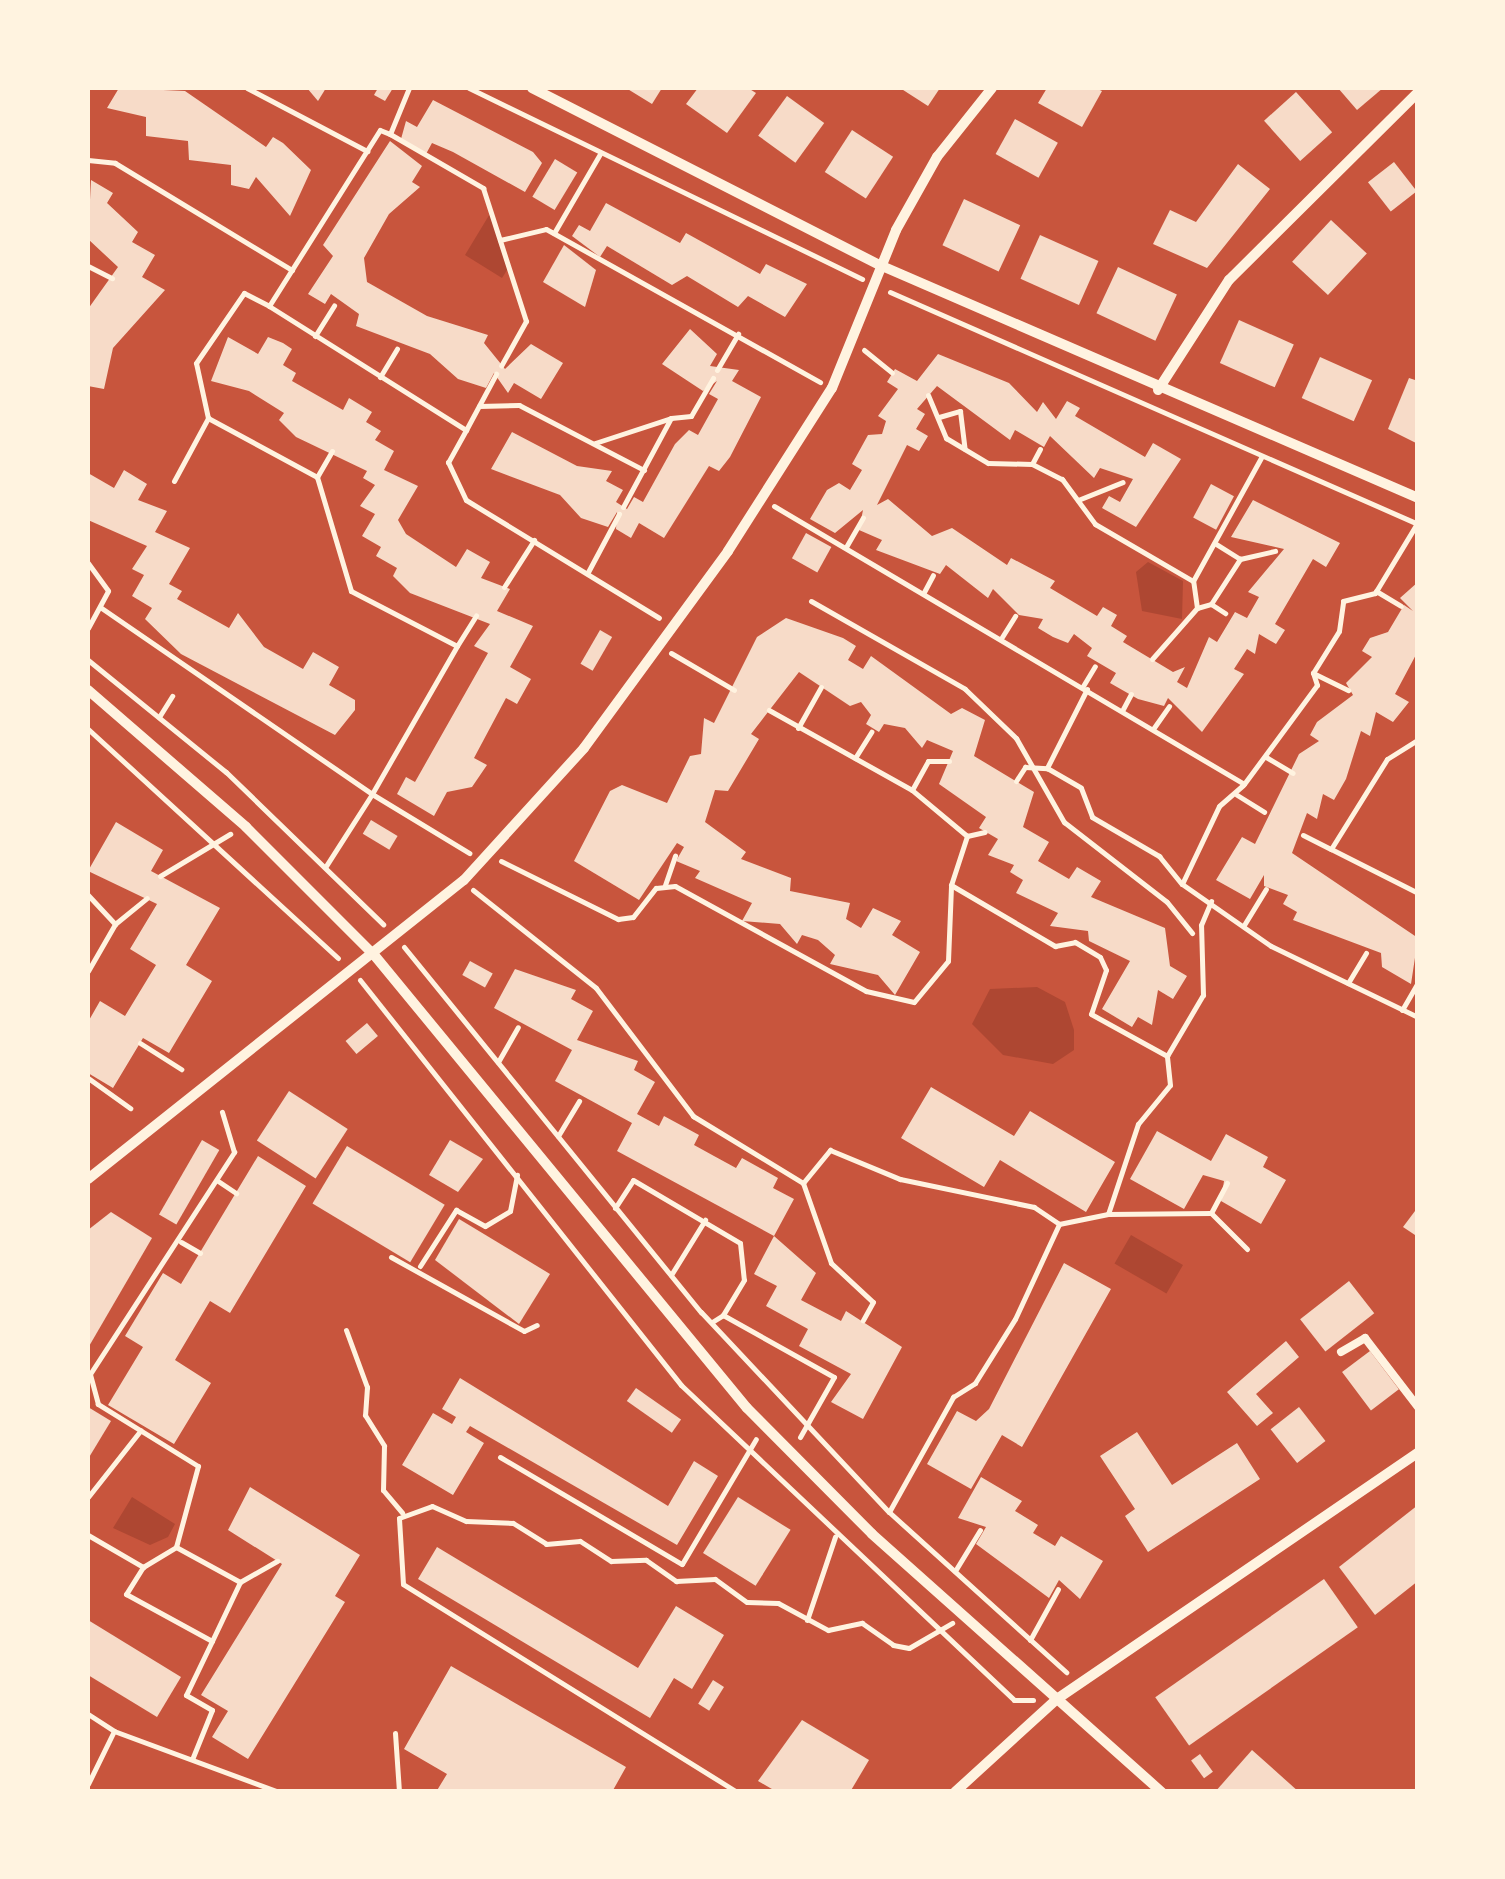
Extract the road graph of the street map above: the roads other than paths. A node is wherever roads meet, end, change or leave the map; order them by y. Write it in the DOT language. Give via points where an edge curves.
graph roads {
  1 [pos="532,88"];
  2 [pos="992,88"];
  3 [pos="1418,92"];
  4 [pos="882,266"];
  5 [pos="1158,390"];
  6 [pos="1418,498"];
  7 [pos="88,690"];
  8 [pos="376,956"];
  9 [pos="88,1179"];
  10 [pos="1340,1352"];
  11 [pos="1418,1408"];
  12 [pos="1418,1453"];
  13 [pos="1058,1699"];
  14 [pos="955,1792"];
  15 [pos="1162,1792"];
  1 -- 4 [label="street"];
  2 -- 4 [label="street" via="937,157"];
  3 -- 5 [label="street" via="1229,280"];
  4 -- 5 [label="street"];
  4 -- 8 [label="street" via="832,388 674,628 486,856"];
  5 -- 6 [label="street"];
  7 -- 8 [label="street" via="246,827"];
  8 -- 9 [label="street"];
  8 -- 13 [label="street" via="765,1426 872,1534"];
  10 -- 11 [label="lane" via="1366,1338"];
  12 -- 13 [label="street"];
  13 -- 14 [label="street"];
  13 -- 15 [label="street"];
}
